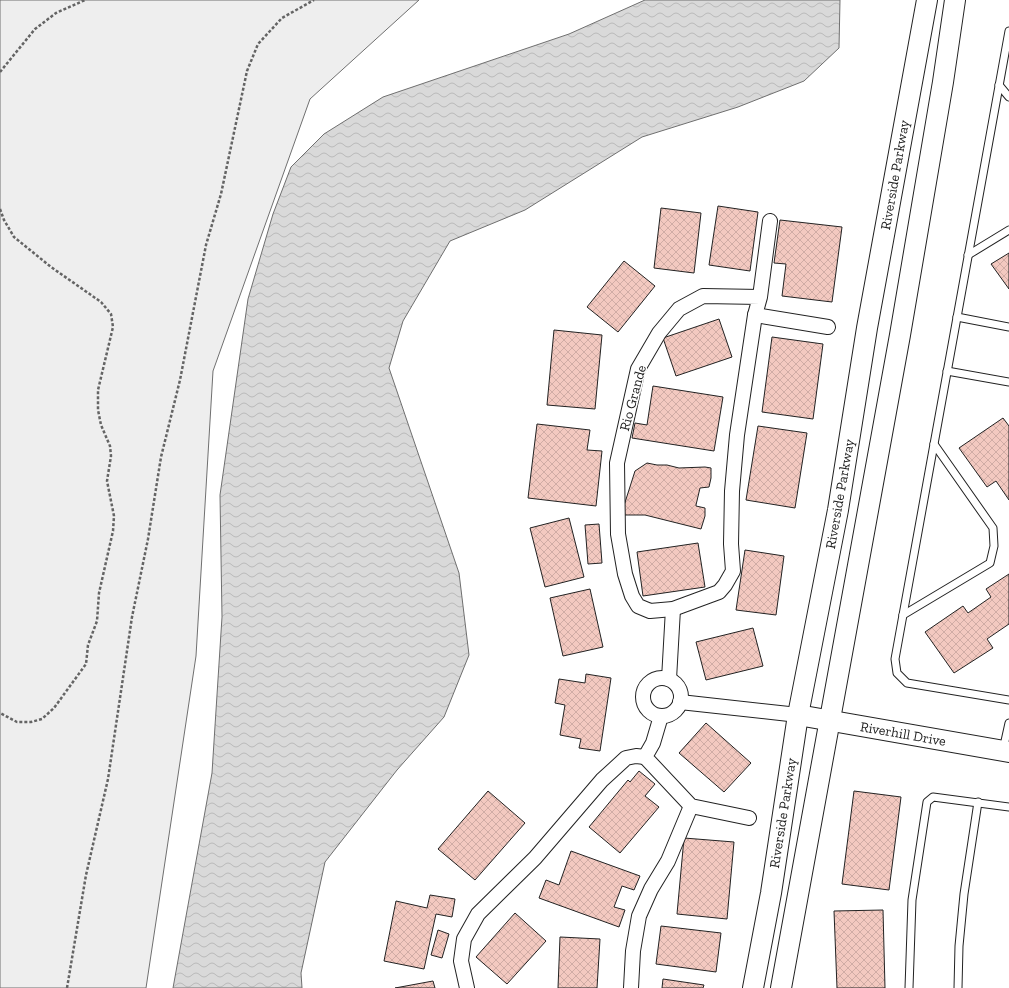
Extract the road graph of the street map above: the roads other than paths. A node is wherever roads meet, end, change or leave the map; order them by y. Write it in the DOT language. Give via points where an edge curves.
graph roads {
  1 [pos="927,0"];
  2 [pos="955,0"];
  3 [pos="1009,31"];
  4 [pos="999,85"];
  5 [pos="1009,97"];
  6 [pos="770,221"];
  7 [pos="1009,230"];
  8 [pos="968,255"];
  9 [pos="760,297"];
  10 [pos="755,315"];
  11 [pos="957,317"];
  12 [pos="828,327"];
  13 [pos="1009,327"];
  14 [pos="947,371"];
  15 [pos="1009,382"];
  16 [pos="934,444"];
  17 [pos="673,609"];
  18 [pos="903,615"];
  19 [pos="669,679"];
  20 [pos="1009,700"];
  21 [pos="680,702"];
  22 [pos="798,715"];
  23 [pos="661,716"];
  24 [pos="829,721"];
  25 [pos="1009,723"];
  26 [pos="1006,752"];
  27 [pos="645,757"];
  28 [pos="978,802"];
  29 [pos="691,806"];
  30 [pos="1009,807"];
  31 [pos="749,818"];
  32 [pos="467,988"];
  33 [pos="631,988"];
  34 [pos="753,988"];
  35 [pos="781,988"];
  36 [pos="909,988"];
  37 [pos="958,988"];
  1 -- 22 [label="street, Riverside Parkway" via="867,328 838,510"];
  2 -- 24 [label="street, Riverside Parkway" via="900,335"];
  3 -- 4 [label="lane"];
  4 -- 5 [label="lane"];
  4 -- 8 [label="lane"];
  6 -- 9 [label="street, Rio Grande"];
  7 -- 8 [label="lane"];
  8 -- 11 [label="lane"];
  9 -- 10 [label="street, Rio Grande"];
  9 -- 17 [label="street, Rio Grande" via="703,296 679,309 658,333 638,369 617,463 618,534 625,574 638,606 650,611"];
  10 -- 12 [label="street"];
  10 -- 17 [label="street, Rio Grande" via="732,484 733,570 726,585 719,592"];
  11 -- 13 [label="lane"];
  11 -- 14 [label="lane"];
  14 -- 15 [label="lane"];
  14 -- 16 [label="lane"];
  16 -- 18 [label="lane"];
  16 -- 18 [label="lane" via="993,528 994,546 990,563"];
  17 -- 19 [label="street"];
  18 -- 20 [label="lane" via="895,659 897,673 907,683"];
  19 -- 21 [label="street" via="676,682 680,688"];
  19 -- 23 [label="street" via="654,678 648,682 642,696 647,710"];
  21 -- 22 [label="street"];
  21 -- 23 [label="street" via="673,712"];
  22 -- 24 [label="street, Riverhill Drive"];
  22 -- 34 [label="street, Riverside Parkway" via="771,892"];
  23 -- 27 [label="street" via="653,743"];
  24 -- 26 [label="street, Riverhill Drive"];
  24 -- 35 [label="street, Riverside Parkway"];
  25 -- 26 [label="lane"];
  27 -- 29 [label="street"];
  27 -- 32 [label="street" via="626,758 602,780 535,858 478,914 464,939 461,961"];
  28 -- 30 [label="lane"];
  28 -- 36 [label="lane" via="933,797 927,802 912,900"];
  28 -- 37 [label="lane" via="964,894"];
  29 -- 31 [label="street"];
  29 -- 33 [label="street" via="668,861 639,916 632,951"];
}
